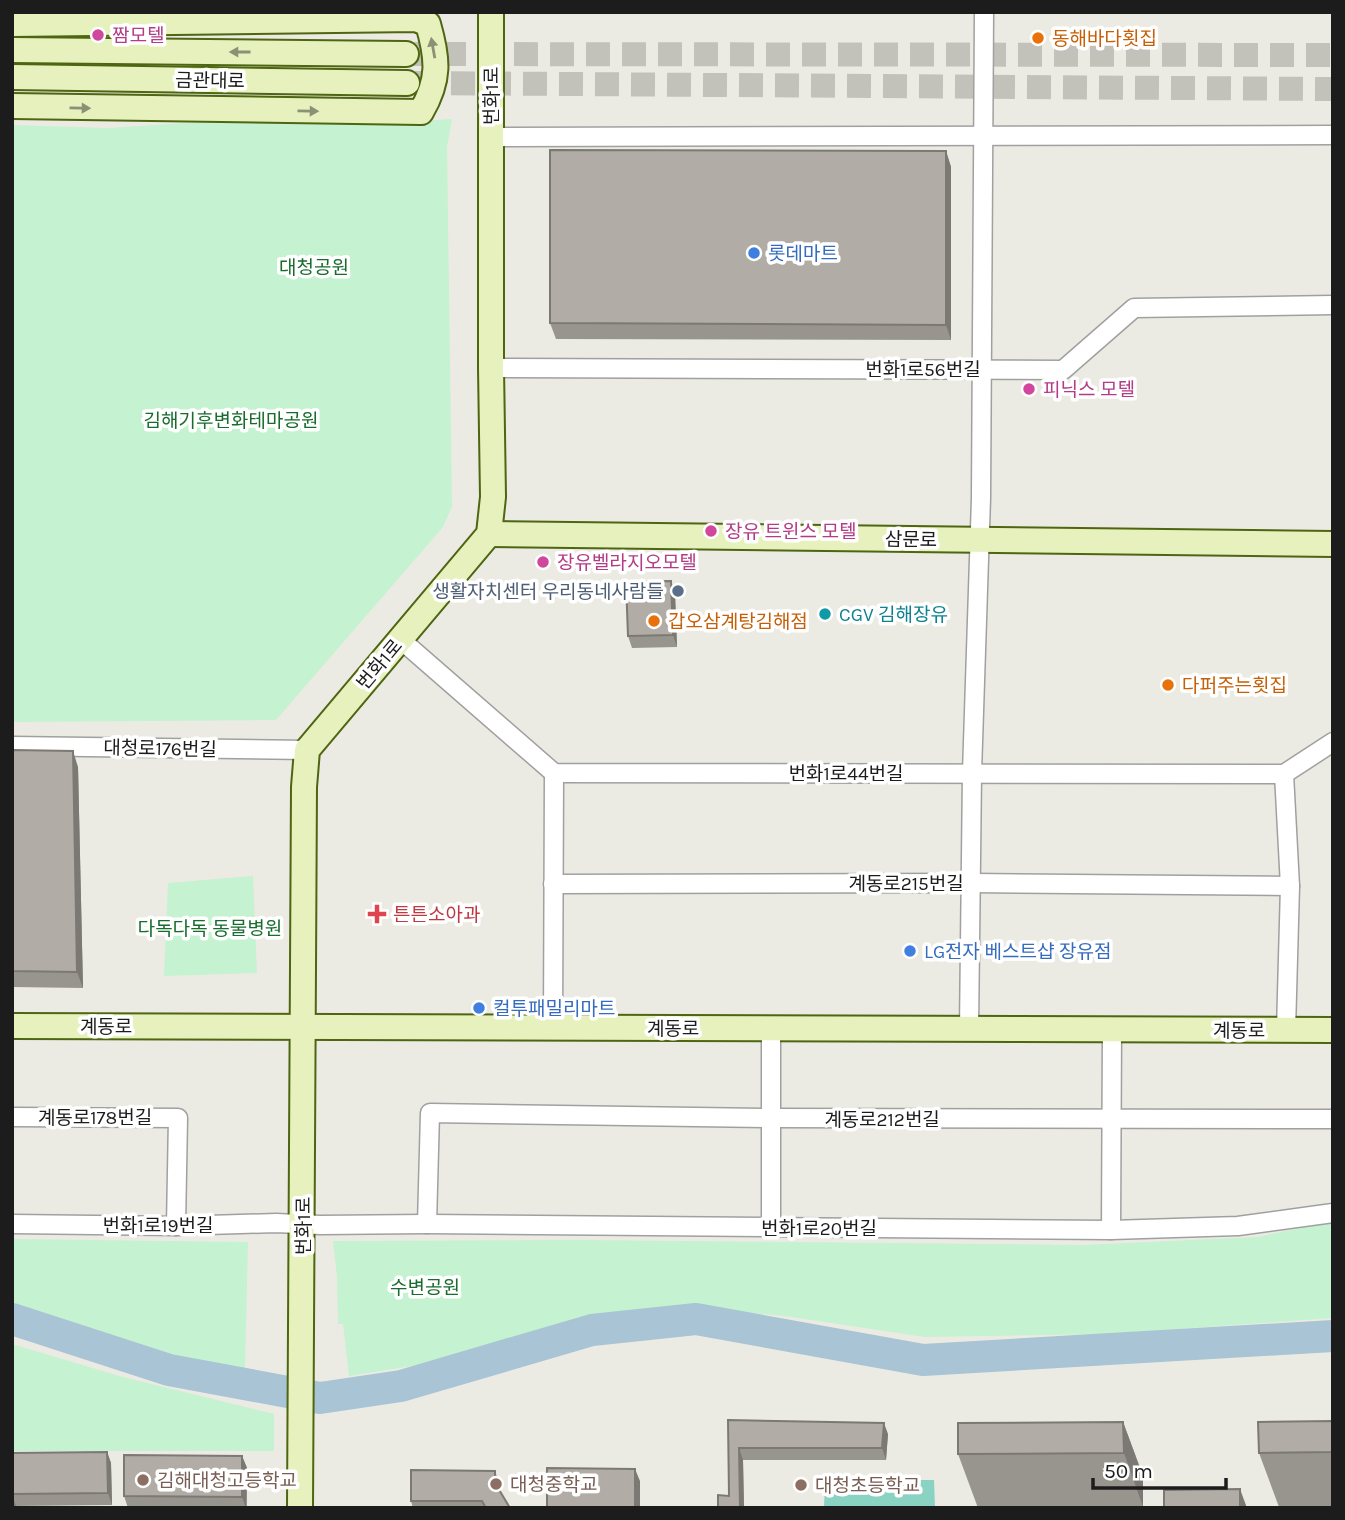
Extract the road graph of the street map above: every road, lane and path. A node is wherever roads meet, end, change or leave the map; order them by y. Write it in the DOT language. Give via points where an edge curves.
graph roads {
  1 [pos="491,12"];
  2 [pos="984,12"];
  3 [pos="12,24"];
  4 [pos="12,50"];
  5 [pos="406,54"];
  6 [pos="12,77"];
  7 [pos="407,83"];
  8 [pos="12,106"];
  9 [pos="983,135"];
  10 [pos="1333,135"];
  11 [pos="491,137"];
  12 [pos="1333,305"];
  13 [pos="491,368"];
  14 [pos="983,369"];
  15 [pos="489,534"];
  16 [pos="979,540"];
  17 [pos="1333,544"];
  18 [pos="400,639"];
  19 [pos="1333,742"];
  20 [pos="12,746"];
  21 [pos="307,750"];
  22 [pos="972,773"];
  23 [pos="554,774"];
  24 [pos="1283,774"];
  25 [pos="972,883"];
  26 [pos="553,884"];
  27 [pos="1290,886"];
  28 [pos="12,1026"];
  29 [pos="303,1027"];
  30 [pos="553,1028"];
  31 [pos="772,1028"];
  32 [pos="969,1029"];
  33 [pos="1112,1029"];
  34 [pos="1286,1030"];
  35 [pos="1333,1030"];
  36 [pos="12,1117"];
  37 [pos="771,1118"];
  38 [pos="1333,1119"];
  39 [pos="1111,1120"];
  40 [pos="1333,1213"];
  41 [pos="303,1223"];
  42 [pos="12,1224"];
  43 [pos="427,1224"];
  44 [pos="176,1226"];
  45 [pos="771,1227"];
  46 [pos="1111,1230"];
  47 [pos="300,1508"];
  1 -- 11 [label="street, 번화1로"];
  2 -- 9 [label="street"];
  8 -- 3 [label="street, one-way" via="421,112 437,71 428,24 416,19"];
  5 -- 4 [label="street, 금관대로, one-way"];
  6 -- 7 [label="street, 금관대로"];
  9 -- 10 [label="street"];
  9 -- 11 [label="street"];
  9 -- 14 [label="street"];
  11 -- 13 [label="street, 번화1로"];
  12 -- 14 [label="street, 번화1로56번길" via="1134,308 1063,370"];
  13 -- 14 [label="street, 번화1로56번길"];
  13 -- 15 [label="street, 번화1로" via="493,497"];
  14 -- 16 [label="street"];
  15 -- 16 [label="street, 삼문로"];
  15 -- 18 [label="street, 번화1로"];
  16 -- 17 [label="street, 삼문로"];
  16 -- 22 [label="street"];
  18 -- 21 [label="street, 번화1로"];
  18 -- 23 [label="street"];
  19 -- 24 [label="street"];
  20 -- 21 [label="street, 대청로176번길"];
  21 -- 29 [label="street, 번화1로"];
  22 -- 23 [label="street, 번화1로44번길"];
  22 -- 24 [label="street, 번화1로44번길"];
  22 -- 25 [label="street"];
  23 -- 26 [label="street"];
  24 -- 27 [label="street"];
  25 -- 26 [label="street, 계동로215번길"];
  25 -- 27 [label="street, 계동로215번길"];
  25 -- 32 [label="street"];
  26 -- 30 [label="street"];
  27 -- 34 [label="street"];
  28 -- 29 [label="street, 계동로"];
  29 -- 30 [label="street, 계동로"];
  29 -- 41 [label="street, 번화1로"];
  30 -- 31 [label="street, 계동로"];
  31 -- 32 [label="street, 계동로"];
  31 -- 37 [label="street"];
  32 -- 33 [label="street, 계동로"];
  33 -- 34 [label="street, 계동로"];
  33 -- 39 [label="street"];
  34 -- 35 [label="street, 계동로"];
  36 -- 44 [label="street, 계동로178번길" via="178,1118"];
  37 -- 39 [label="street, 계동로212번길"];
  37 -- 43 [label="street, 계동로212번길" via="430,1113"];
  37 -- 45 [label="street"];
  38 -- 39 [label="street, 계동로212번길"];
  39 -- 46 [label="street"];
  40 -- 46 [label="street, 번화1로20번길" via="1238,1226"];
  41 -- 43 [label="street, 번화1로20번길"];
  41 -- 44 [label="street, 번화1로19번길"];
  41 -- 47 [label="street, 번화1로"];
  42 -- 44 [label="street, 번화1로19번길"];
  43 -- 45 [label="street, 번화1로20번길"];
  45 -- 46 [label="street, 번화1로20번길"];
}
